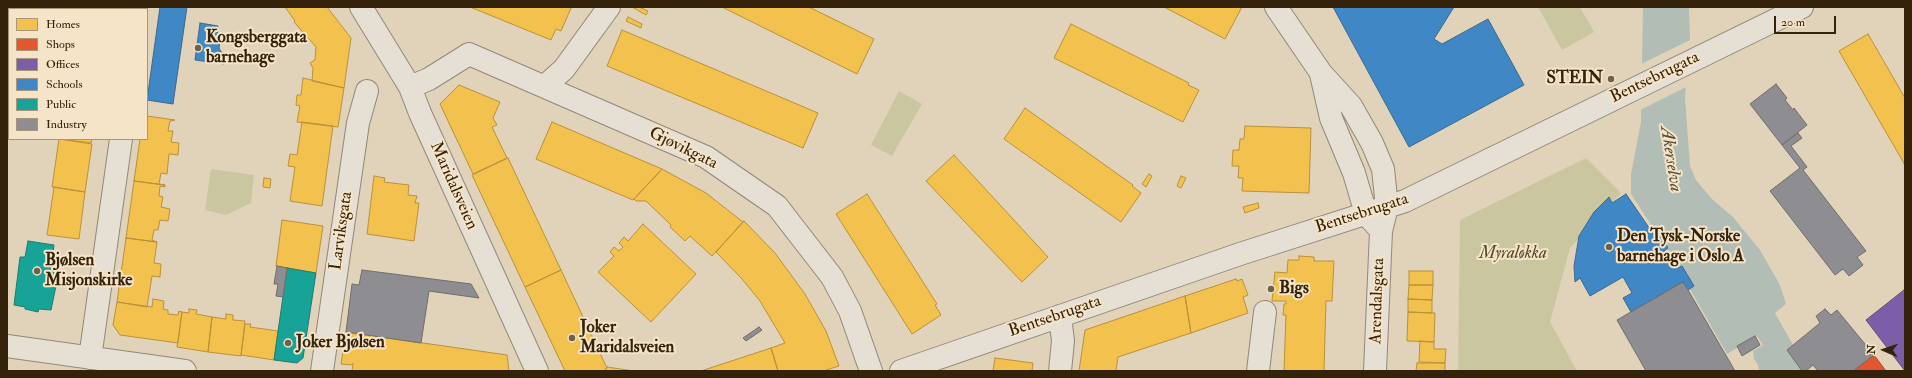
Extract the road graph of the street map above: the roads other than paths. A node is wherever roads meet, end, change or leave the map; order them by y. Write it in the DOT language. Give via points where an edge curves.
graph roads {
  1 [pos="361,7"];
  2 [pos="609,7"];
  3 [pos="1276,7"];
  4 [pos="1802,7"];
  5 [pos="1321,73"];
  6 [pos="545,86"];
  7 [pos="410,87"];
  8 [pos="367,91"];
  9 [pos="121,140"];
  10 [pos="1387,207"];
  11 [pos="1366,214"];
  12 [pos="1381,230"];
  13 [pos="1265,312"];
  14 [pos="1060,316"];
  15 [pos="7,346"];
  16 [pos="82,362"];
  17 [pos="185,371"];
  18 [pos="322,371"];
  19 [pos="537,371"];
  20 [pos="871,371"];
  21 [pos="901,371"];
  22 [pos="1060,371"];
  23 [pos="1258,371"];
  24 [pos="1375,371"];
  1 -- 7 [label="street, Maridalsveien"];
  2 -- 6 [label="street" via="564,69"];
  3 -- 5 [label="street"];
  4 -- 10 [label="street, Bentsebrugata" via="1427,191"];
  5 -- 10 [label="street" via="1351,106 1372,144 1383,170"];
  5 -- 11 [label="street" via="1331,118 1354,173"];
  6 -- 7 [label="street, Gjøvikgata" via="468,54 429,79"];
  6 -- 20 [label="street, Gjøvikgata" via="706,157 777,206 832,277 850,311"];
  7 -- 19 [label="street, Maridalsveien"];
  8 -- 18 [label="street, Larviksgata" via="358,123"];
  9 -- 16 [label="street"];
  10 -- 11 [label="street, Bentsebrugata"];
  10 -- 12 [label="street, Arendalsgata"];
  11 -- 12 [label="street"];
  11 -- 14 [label="street, Bentsebrugata"];
  12 -- 24 [label="street, Arendalsgata"];
  13 -- 23 [label="street"];
  14 -- 21 [label="street, Bentsebrugata"];
  14 -- 22 [label="street" via="1063,341"];
  15 -- 16 [label="street"];
  16 -- 17 [label="street"];
}
